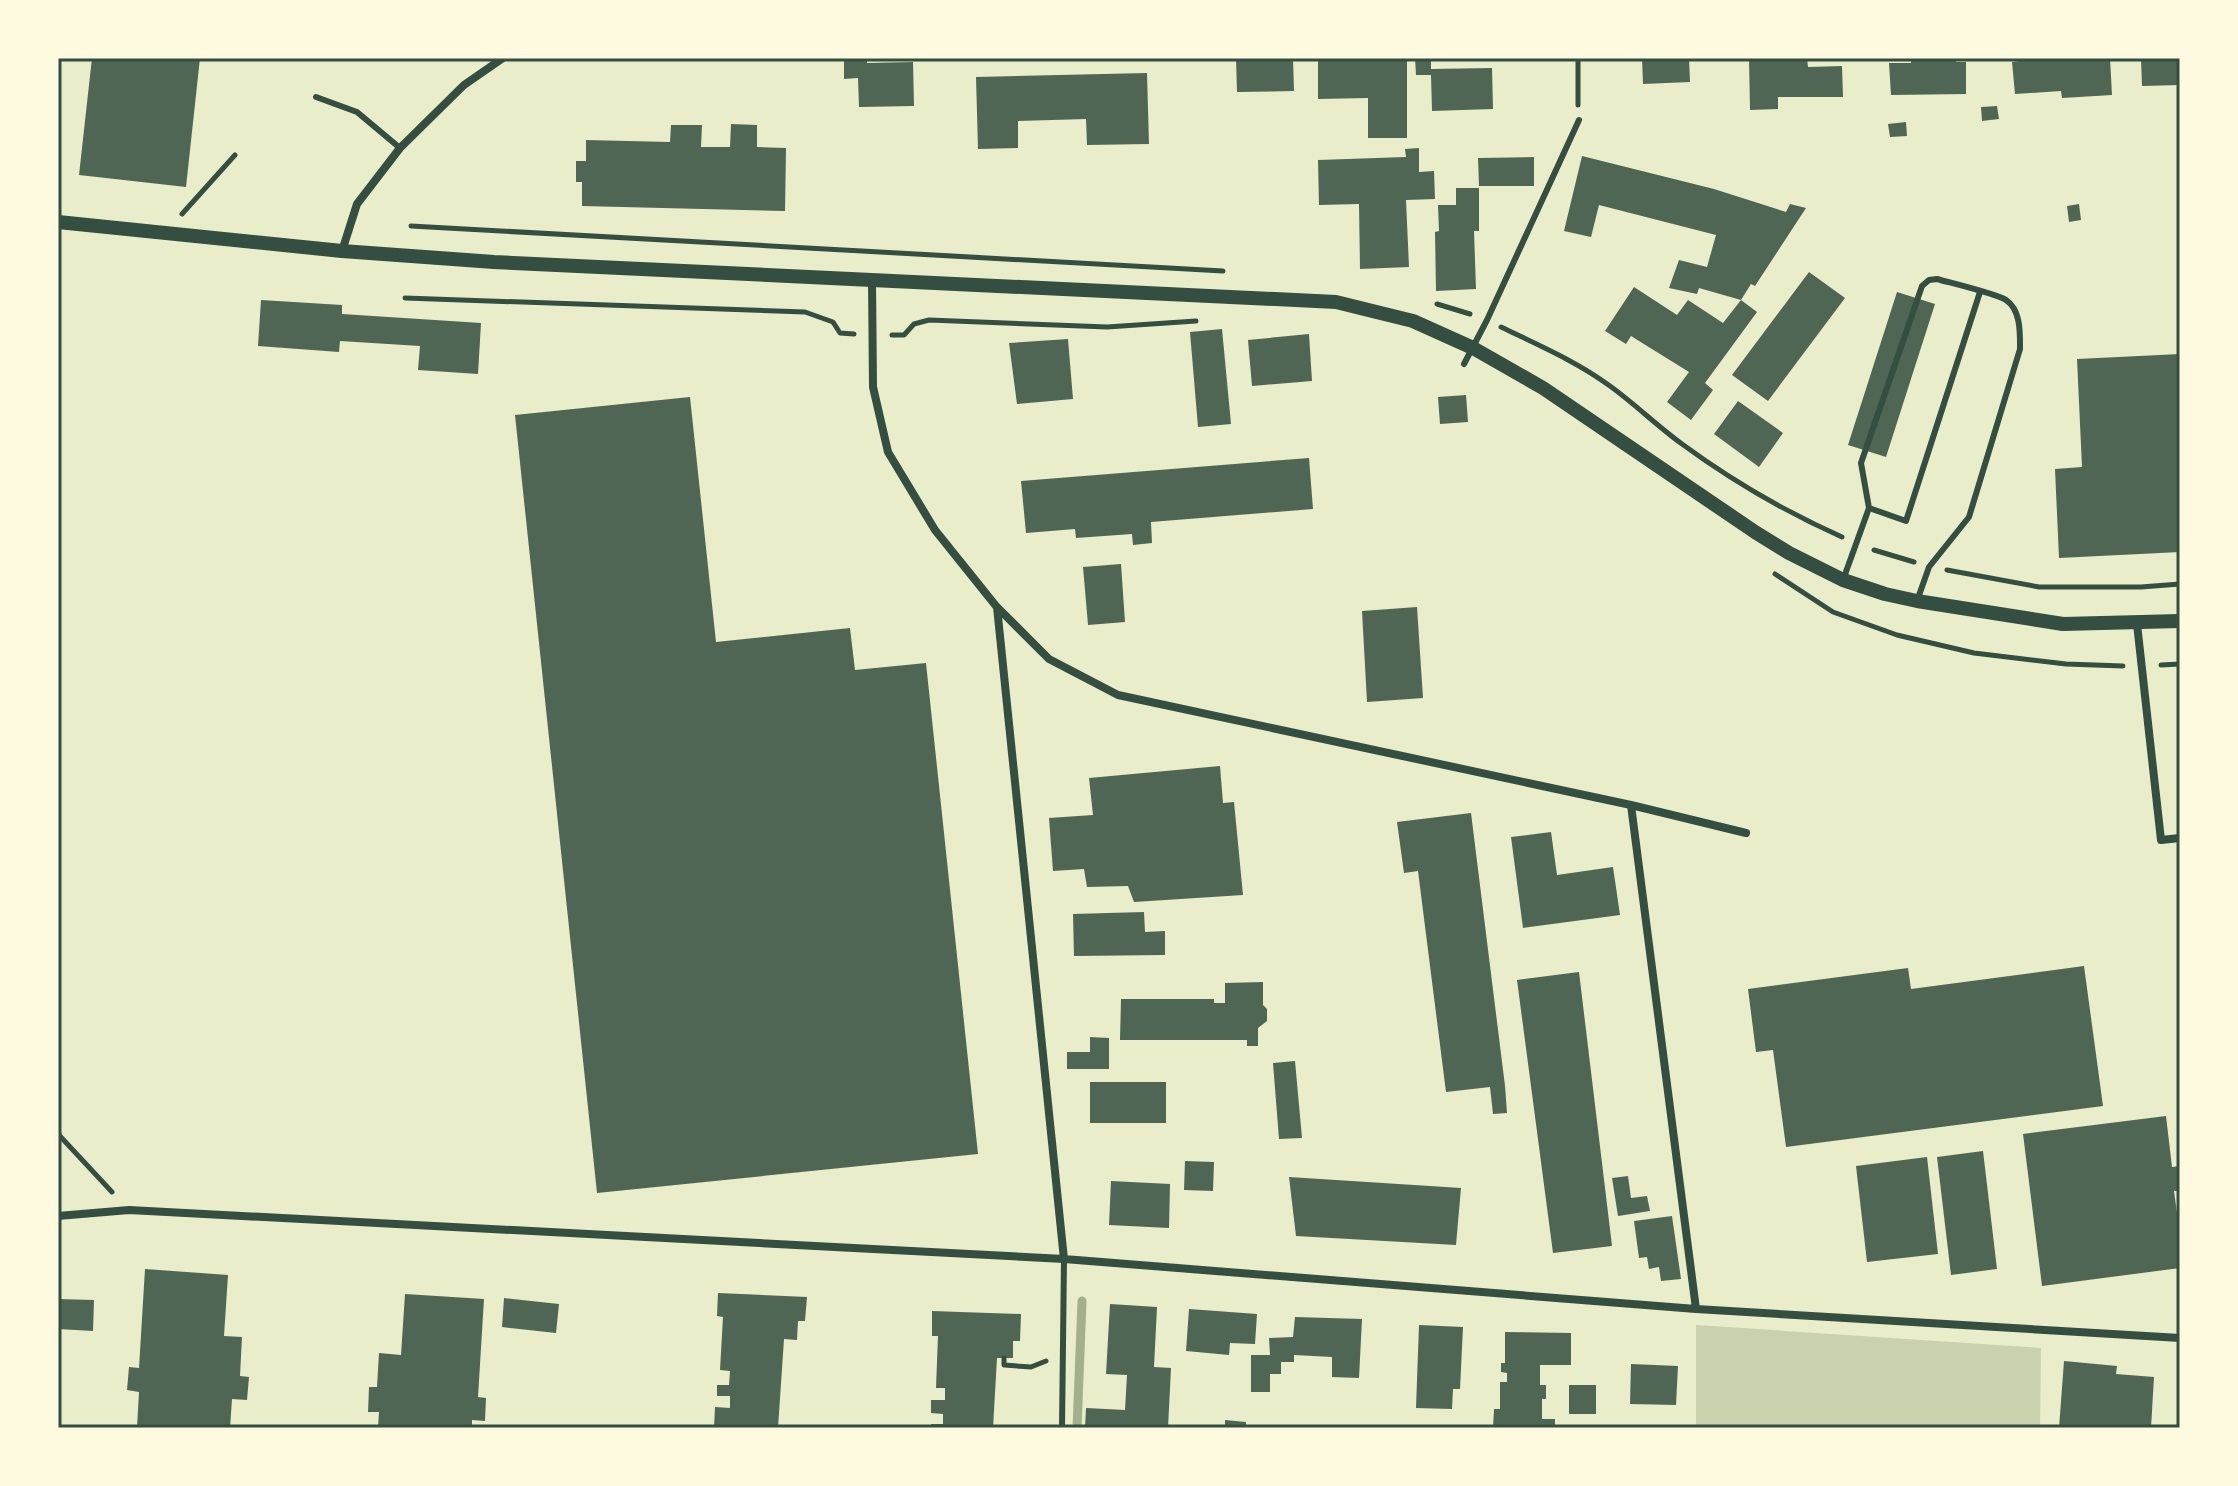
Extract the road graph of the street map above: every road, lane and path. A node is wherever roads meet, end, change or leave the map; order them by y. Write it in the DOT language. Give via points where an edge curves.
graph roads {
  1 [pos="503,58"];
  2 [pos="1578,58"];
  3 [pos="316,97"];
  4 [pos="1579,120"];
  5 [pos="400,148"];
  6 [pos="235,155"];
  7 [pos="58,222"];
  8 [pos="411,226"];
  9 [pos="165,233"];
  10 [pos="342,251"];
  11 [pos="1225,271"];
  12 [pos="872,280"];
  13 [pos="1980,292"];
  14 [pos="405,298"];
  15 [pos="1434,303"];
  16 [pos="1201,320"];
  17 [pos="1487,320"];
  18 [pos="840,333"];
  19 [pos="904,335"];
  20 [pos="1473,348"];
  21 [pos="1464,364"];
  22 [pos="1869,508"];
  23 [pos="1857,543"];
  24 [pos="1929,567"];
  25 [pos="1770,571"];
  26 [pos="1843,580"];
  27 [pos="2180,584"];
  28 [pos="1917,601"];
  29 [pos="996,606"];
  30 [pos="2180,621"];
  31 [pos="2137,624"];
  32 [pos="2180,664"];
  33 [pos="2142,667"];
  34 [pos="1631,805"];
  35 [pos="1746,833"];
  36 [pos="2180,838"];
  37 [pos="58,1134"];
  38 [pos="129,1210"];
  39 [pos="58,1216"];
  40 [pos="1064,1259"];
  41 [pos="1696,1309"];
  42 [pos="2180,1338"];
  43 [pos="1063,1354"];
  44 [pos="1004,1358"];
  45 [pos="1062,1428"];
  1 -- 5 [label="street" via="464,85"];
  2 -- 4 [label="path"];
  3 -- 5 [label="lane" via="357,112"];
  4 -- 17 [label="lane"];
  5 -- 10 [label="street" via="357,204"];
  6 -- 9 [label="path"];
  7 -- 9 [label="street"];
  8 -- 11 [label="path"];
  9 -- 10 [label="street"];
  10 -- 12 [label="street"];
  12 -- 20 [label="street" via="1336,302 1413,321"];
  12 -- 29 [label="street" via="873,387 888,452 935,530"];
  13 -- 22 [label="lane" via="1906,521"];
  13 -- 22 [label="lane" via="1937,279 1922,286 1861,463"];
  13 -- 24 [label="lane" via="2006,300 2017,314 2020,349 1969,517"];
  14 -- 18 [label="path" via="805,312 833,322"];
  15 -- 17 [label="path"];
  16 -- 19 [label="path" via="1107,327 929,320 914,324"];
  17 -- 20 [label="lane"];
  17 -- 23 [label="path" via="1610,385 1723,473"];
  20 -- 21 [label="lane"];
  20 -- 26 [label="street" via="1543,388 1755,532"];
  22 -- 23 [label="lane"];
  23 -- 24 [label="path"];
  23 -- 26 [label="lane"];
  24 -- 27 [label="path" via="2039,587"];
  24 -- 28 [label="lane"];
  25 -- 33 [label="path" via="1833,612 1897,635 1974,653"];
  26 -- 28 [label="street"];
  28 -- 31 [label="street" via="2063,624"];
  29 -- 34 [label="street" via="1049,659 1118,695"];
  29 -- 40 [label="street"];
  30 -- 31 [label="street"];
  31 -- 33 [label="street"];
  32 -- 33 [label="path"];
  33 -- 36 [label="street" via="2161,840"];
  34 -- 35 [label="street"];
  34 -- 41 [label="street"];
  37 -- 38 [label="path"];
  38 -- 39 [label="street"];
  38 -- 40 [label="street"];
  40 -- 41 [label="street"];
  40 -- 43 [label="lane"];
  41 -- 42 [label="street"];
  43 -- 44 [label="path" via="1031,1367 1004,1365"];
  43 -- 45 [label="lane"];
}
